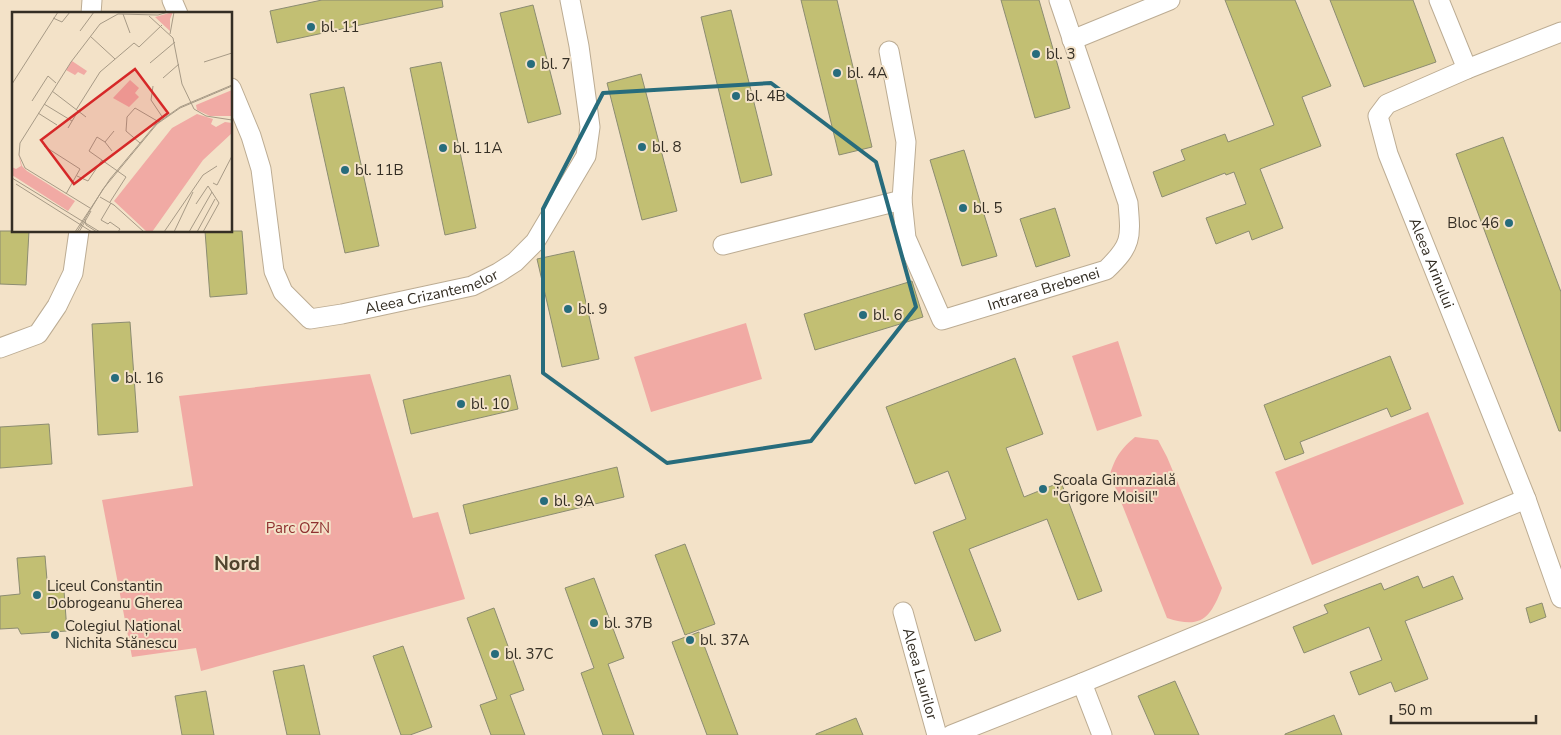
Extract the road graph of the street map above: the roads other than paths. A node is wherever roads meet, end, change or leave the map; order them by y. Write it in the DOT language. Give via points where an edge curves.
graph roads {
  1 [pos="172,0"];
  2 [pos="570,0"];
  3 [pos="1059,0"];
  4 [pos="1170,0"];
  5 [pos="1439,0"];
  6 [pos="177,12"];
  7 [pos="1561,32"];
  8 [pos="1072,40"];
  9 [pos="889,51"];
  10 [pos="1466,69"];
  11 [pos="232,90"];
  12 [pos="902,200"];
  13 [pos="78,232"];
  14 [pos="723,245"];
  15 [pos="0,348"];
  16 [pos="1526,499"];
  17 [pos="1561,598"];
  18 [pos="903,612"];
  19 [pos="1082,683"];
  20 [pos="937,735"];
  21 [pos="951,735"];
  22 [pos="1102,735"];
  1 -- 6 [label="street"];
  2 -- 11 [label="street, Aleea Crizantemelor" via="590,126 586,156 535,242 515,262 472,286 310,319 283,292 274,272 261,169"];
  3 -- 8 [label="street, Intrarea Brebenei"];
  4 -- 8 [label="street"];
  5 -- 10 [label="street"];
  7 -- 10 [label="street, Aleea Arinului"];
  8 -- 12 [label="street, Intrarea Brebenei" via="1128,203 1130,234 1122,255 1106,270 942,320 906,238"];
  9 -- 12 [label="street" via="906,142"];
  10 -- 16 [label="street, Aleea Arinului" via="1388,104 1378,116 1388,154"];
  12 -- 14 [label="street"];
  13 -- 15 [label="street" via="72,273 38,334"];
  16 -- 17 [label="street, Aleea Arinului"];
  16 -- 19 [label="street"];
  18 -- 20 [label="street, Aleea Laurilor"];
  19 -- 21 [label="street"];
  19 -- 22 [label="street"];
}
